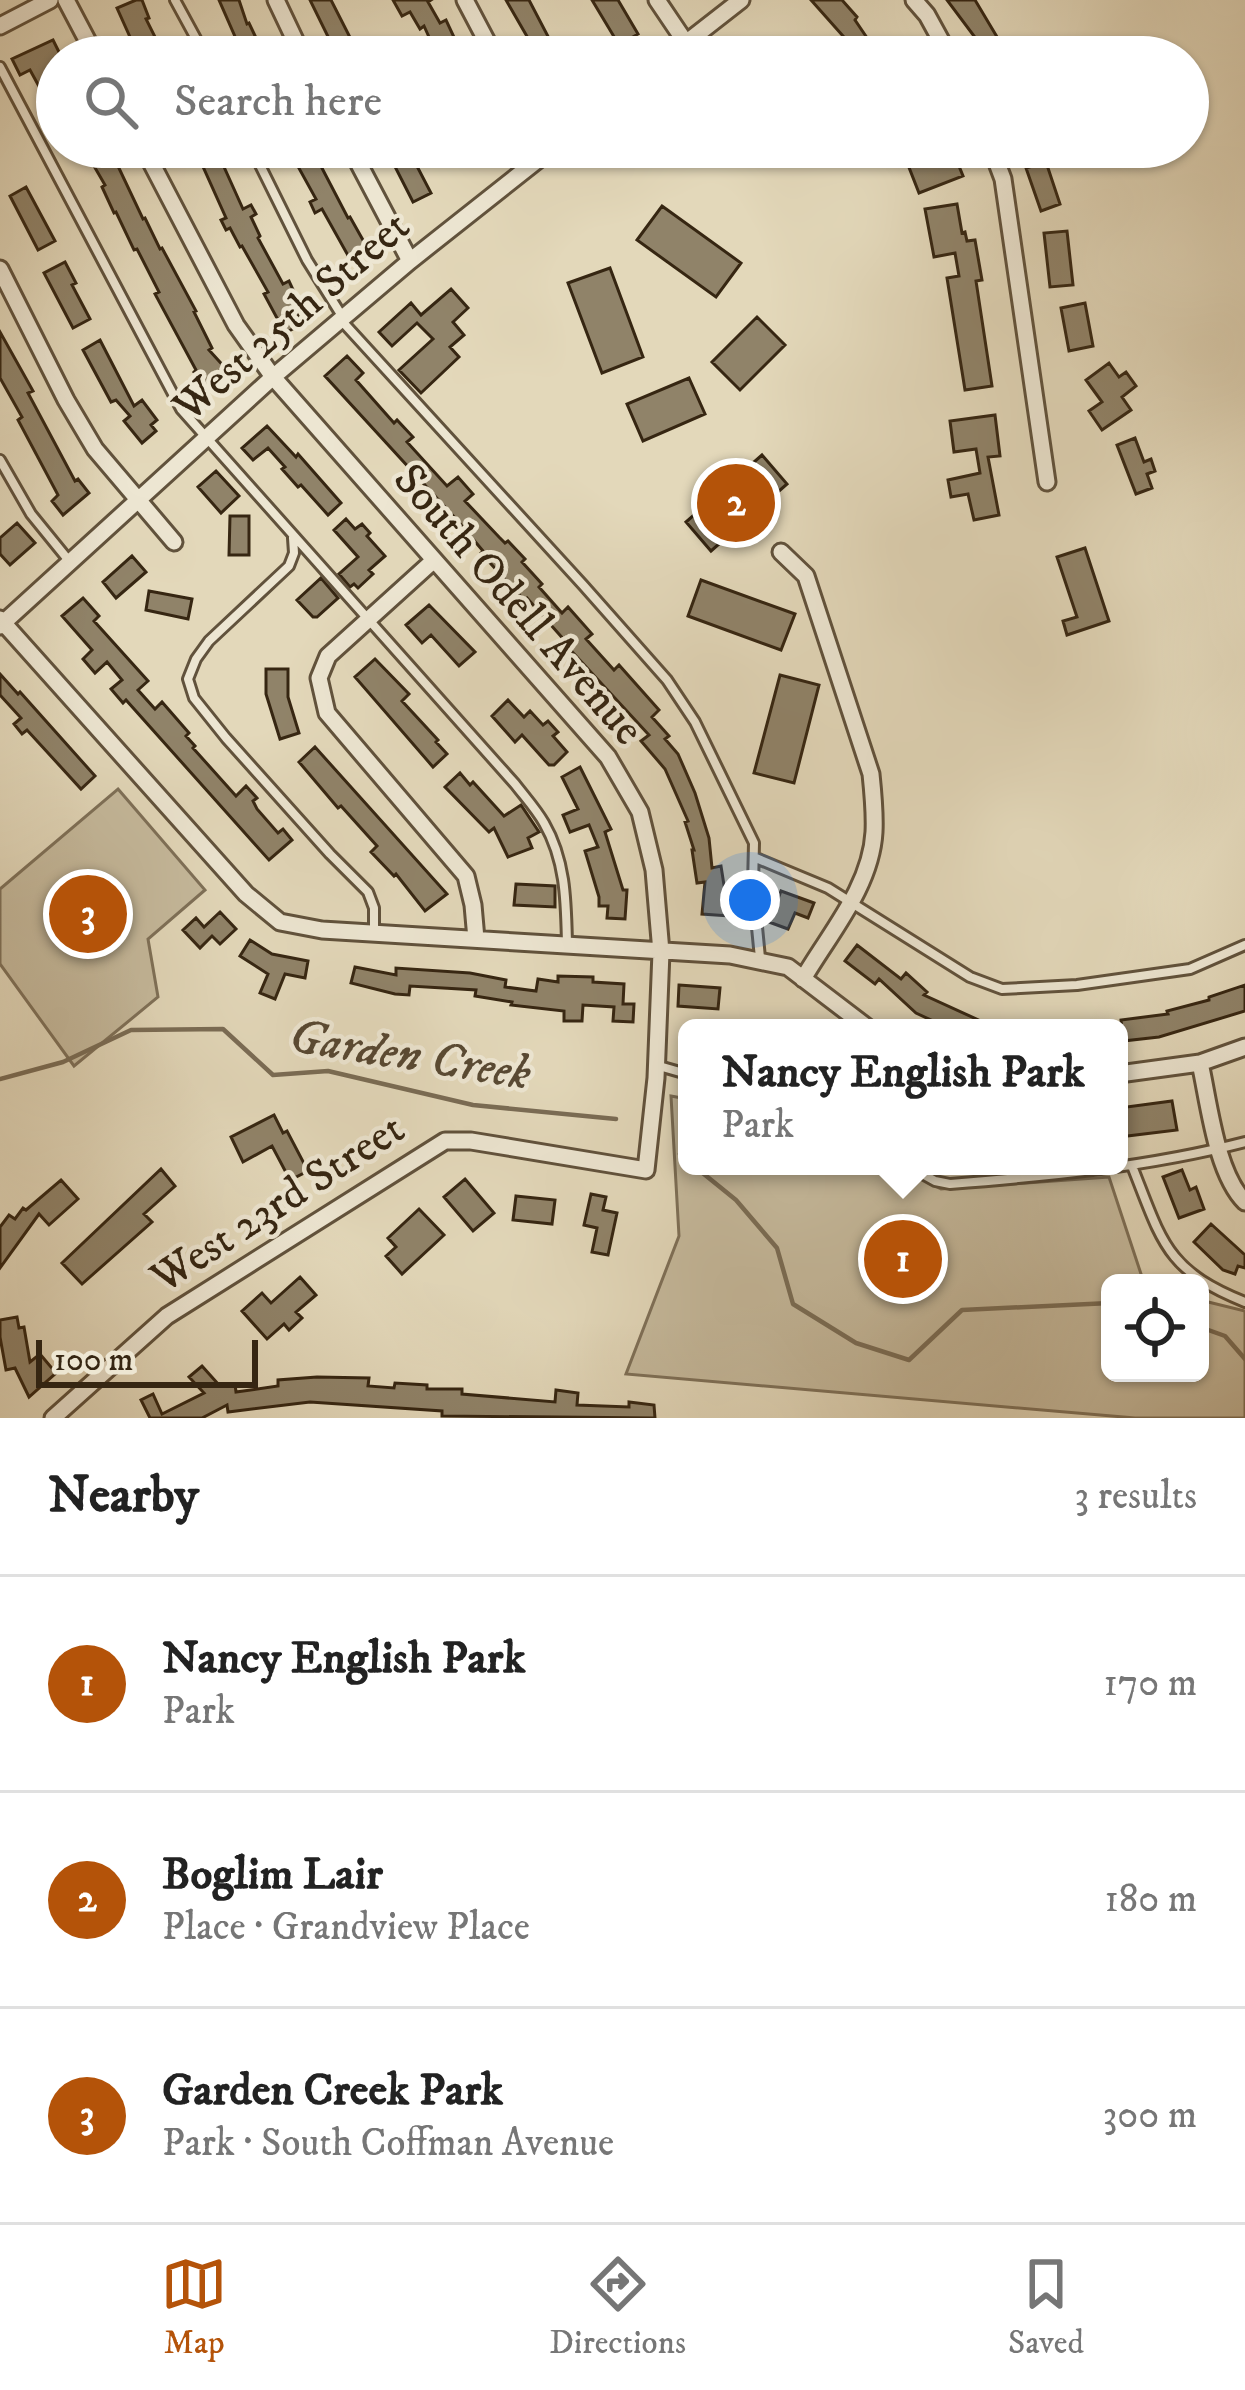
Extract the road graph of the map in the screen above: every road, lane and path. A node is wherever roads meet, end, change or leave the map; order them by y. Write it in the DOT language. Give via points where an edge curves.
graph roads {
  1 [pos="50,0"];
  2 [pos="66,0"];
  3 [pos="175,0"];
  4 [pos="276,0"];
  5 [pos="465,0"];
  6 [pos="657,0"];
  7 [pos="741,0"];
  8 [pos="914,0"];
  9 [pos="0,26"];
  10 [pos="85,36"];
  11 [pos="195,36"];
  12 [pos="293,36"];
  13 [pos="484,36"];
  14 [pos="681,36"];
  15 [pos="695,36"];
  16 [pos="938,36"];
  17 [pos="0,68"];
  18 [pos="36,136"];
  19 [pos="53,168"];
  20 [pos="154,168"];
  21 [pos="261,168"];
  22 [pos="361,168"];
  23 [pos="525,168"];
  24 [pos="999,168"];
  25 [pos="410,261"];
  26 [pos="0,269"];
  27 [pos="342,318"];
  28 [pos="272,377"];
  29 [pos="206,438"];
  30 [pos="0,460"];
  31 [pos="1047,482"];
  32 [pos="137,501"];
  33 [pos="293,536"];
  34 [pos="174,542"];
  35 [pos="781,552"];
  36 [pos="433,561"];
  37 [pos="70,562"];
  38 [pos="368,620"];
  39 [pos="1,623"];
  40 [pos="756,858"];
  41 [pos="850,903"];
  42 [pos="374,933"];
  43 [pos="476,939"];
  44 [pos="1245,944"];
  45 [pos="567,946"];
  46 [pos="661,952"];
  47 [pos="760,960"];
  48 [pos="803,979"];
  49 [pos="856,1019"];
  50 [pos="1245,1047"];
  51 [pos="1200,1063"];
  52 [pos="656,1065"];
  53 [pos="678,1071"];
  54 [pos="1128,1072"];
  55 [pos="1245,1142"];
  56 [pos="1219,1149"];
  57 [pos="1132,1166"];
  58 [pos="1128,1167"];
  59 [pos="646,1171"];
  60 [pos="924,1175"];
  61 [pos="1065,1175"];
  62 [pos="1245,1202"];
  63 [pos="1245,1302"];
  64 [pos="53,1418"];
  1 -- 9 [label="street"];
  2 -- 10 [label="street"];
  3 -- 11 [label="lane"];
  4 -- 12 [label="street"];
  5 -- 13 [label="street"];
  6 -- 14 [label="street"];
  7 -- 15 [label="street"];
  8 -- 16 [label="street"];
  17 -- 18 [label="lane"];
  19 -- 29 [label="lane" via="181,409"];
  20 -- 28 [label="street, South Odell Avenue"];
  21 -- 27 [label="lane"];
  22 -- 25 [label="street"];
  23 -- 25 [label="street, West 25th Street"];
  24 -- 31 [label="street"];
  25 -- 27 [label="street, West 25th Street"];
  26 -- 32 [label="street" via="66,400"];
  27 -- 28 [label="street, West 25th Street"];
  27 -- 40 [label="lane" via="667,680 719,770"];
  28 -- 29 [label="street, West 25th Street"];
  28 -- 36 [label="street, South Odell Avenue"];
  29 -- 32 [label="street, West 25th Street"];
  29 -- 33 [label="lane"];
  30 -- 37 [label="lane"];
  32 -- 34 [label="street"];
  32 -- 37 [label="street, West 25th Street"];
  33 -- 38 [label="lane"];
  33 -- 42 [label="lane" via="289,566 209,641 188,679 226,738 368,892"];
  35 -- 41 [label="street" via="806,576 872,774 874,836"];
  36 -- 38 [label="street"];
  36 -- 46 [label="street, South Odell Avenue" via="608,757 640,812"];
  37 -- 39 [label="street, West 25th Street"];
  38 -- 43 [label="street" via="328,656 319,678 327,713 466,876"];
  38 -- 45 [label="lane" via="544,822 566,889"];
  39 -- 42 [label="street" via="246,894 280,922"];
  40 -- 41 [label="lane"];
  40 -- 47 [label="lane"];
  41 -- 44 [label="lane" via="1002,989 1190,969"];
  41 -- 48 [label="street"];
  42 -- 43 [label="street"];
  43 -- 45 [label="street"];
  45 -- 46 [label="street"];
  46 -- 47 [label="street"];
  46 -- 52 [label="street, South Odell Avenue"];
  47 -- 48 [label="street"];
  48 -- 49 [label="street"];
  50 -- 51 [label="street"];
  51 -- 54 [label="street"];
  51 -- 56 [label="street"];
  52 -- 53 [label="lane"];
  52 -- 59 [label="street, South Odell Avenue"];
  55 -- 56 [label="lane"];
  56 -- 57 [label="lane"];
  56 -- 62 [label="street"];
  57 -- 58 [label="lane"];
  57 -- 63 [label="lane" via="1176,1261"];
  59 -- 64 [label="street, West 23rd Street" via="445,1141 167,1316"];
  60 -- 61 [label="lane" via="950,1184"];
}
